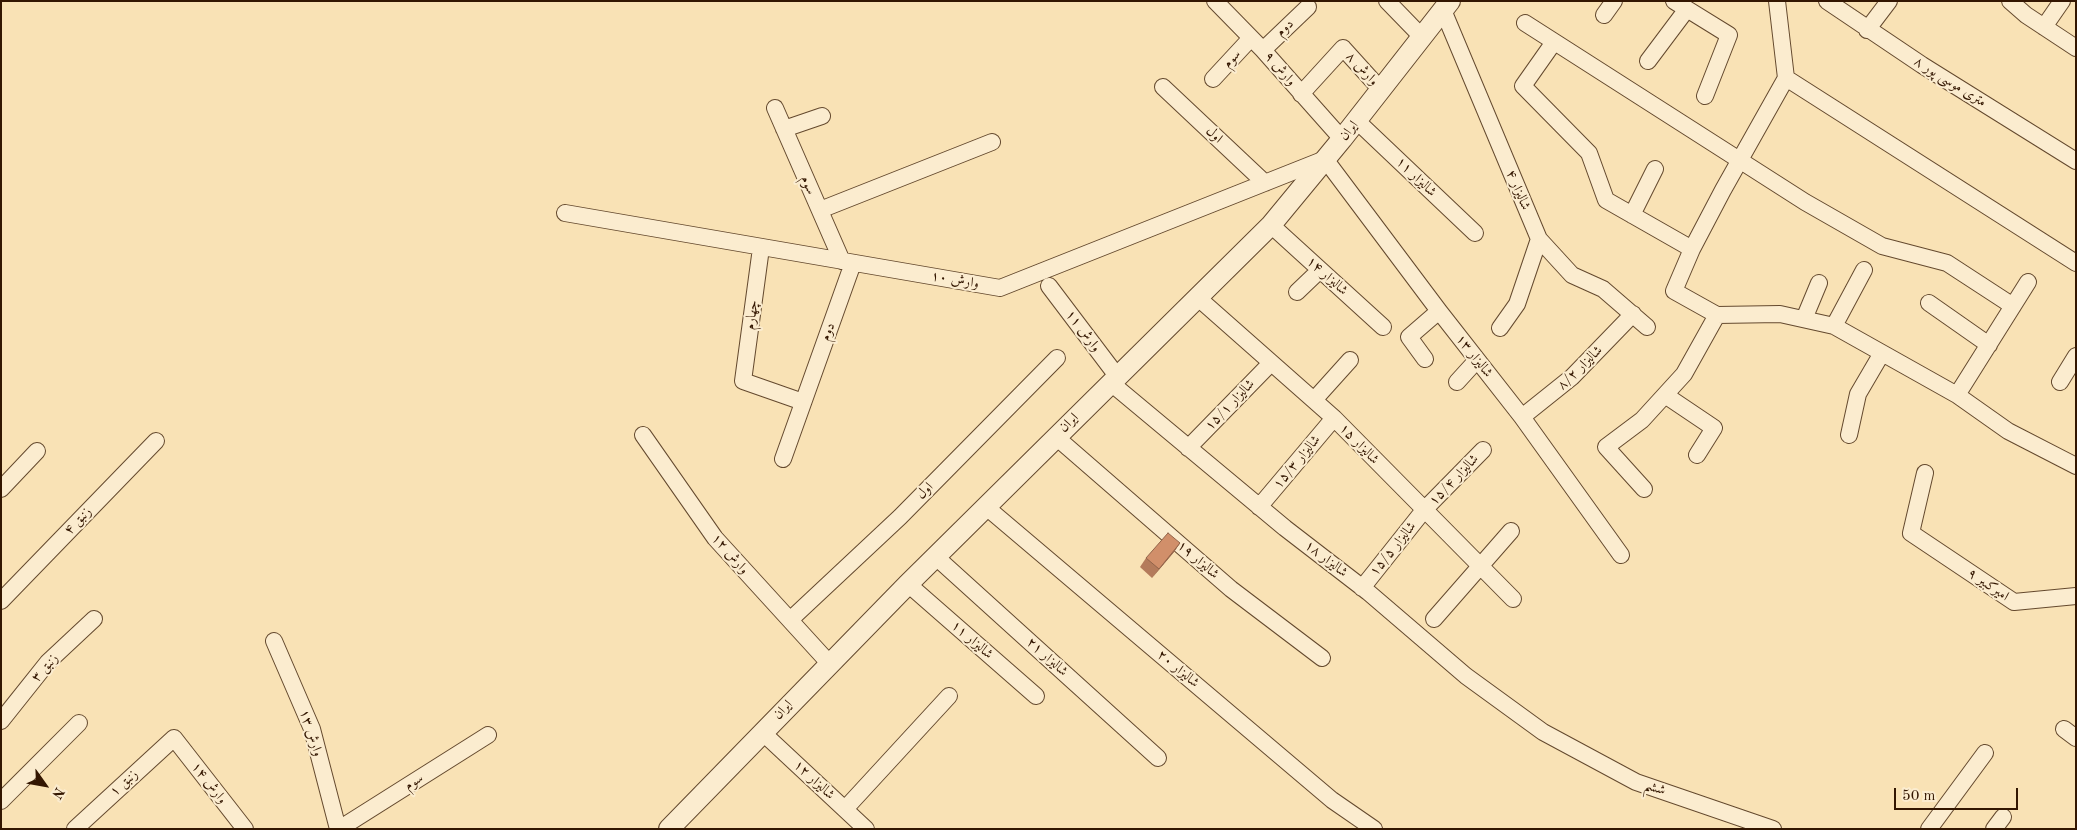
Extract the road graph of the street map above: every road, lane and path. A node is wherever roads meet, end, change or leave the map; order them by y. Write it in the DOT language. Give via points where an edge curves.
graph roads {
  1 [pos="1215,1"];
  2 [pos="1387,1"];
  3 [pos="1614,1"];
  4 [pos="1777,1"];
  5 [pos="1827,1"];
  6 [pos="1889,1"];
  7 [pos="2010,1"];
  8 [pos="2062,1"];
  9 [pos="1681,5"];
  10 [pos="1447,6"];
  11 [pos="1308,7"];
  12 [pos="1604,15"];
  13 [pos="1525,23"];
  14 [pos="2044,27"];
  15 [pos="1867,30"];
  16 [pos="1422,37"];
  17 [pos="1554,42"];
  18 [pos="1257,44"];
  19 [pos="2076,48"];
  20 [pos="1648,61"];
  21 [pos="1786,78"];
  22 [pos="1213,80"];
  23 [pos="1163,87"];
  24 [pos="1381,90"];
  25 [pos="1301,94"];
  26 [pos="1705,96"];
  27 [pos="775,108"];
  28 [pos="822,116"];
  29 [pos="1357,121"];
  30 [pos="784,129"];
  31 [pos="1342,139"];
  32 [pos="992,142"];
  33 [pos="1325,159"];
  34 [pos="1739,161"];
  35 [pos="2076,161"];
  36 [pos="1655,169"];
  37 [pos="1265,183"];
  38 [pos="820,210"];
  39 [pos="565,212"];
  40 [pos="1632,215"];
  41 [pos="1271,225"];
  42 [pos="1475,233"];
  43 [pos="1539,239"];
  44 [pos="761,248"];
  45 [pos="1692,249"];
  46 [pos="848,262"];
  47 [pos="2076,263"];
  48 [pos="1320,270"];
  49 [pos="1864,270"];
  50 [pos="2028,282"];
  51 [pos="1819,283"];
  52 [pos="1049,286"];
  53 [pos="1297,292"];
  54 [pos="1197,297"];
  55 [pos="1929,303"];
  56 [pos="2013,306"];
  57 [pos="1439,311"];
  58 [pos="1633,314"];
  59 [pos="1717,315"];
  60 [pos="1804,319"];
  61 [pos="1834,326"];
  62 [pos="1383,327"];
  63 [pos="1647,327"];
  64 [pos="1500,328"];
  65 [pos="1989,345"];
  66 [pos="1882,353"];
  67 [pos="2075,357"];
  68 [pos="1057,358"];
  69 [pos="1425,359"];
  70 [pos="1350,360"];
  71 [pos="1477,360"];
  72 [pos="1271,363"];
  73 [pos="1114,380"];
  74 [pos="1457,382"];
  75 [pos="2060,382"];
  76 [pos="1665,394"];
  77 [pos="1956,395"];
  78 [pos="1314,400"];
  79 [pos="804,402"];
  80 [pos="1522,417"];
  81 [pos="1334,418"];
  82 [pos="643,435"];
  83 [pos="1850,435"];
  84 [pos="1056,437"];
  85 [pos="156,441"];
  86 [pos="1188,448"];
  87 [pos="1483,450"];
  88 [pos="38,451"];
  89 [pos="1697,456"];
  90 [pos="783,458"];
  91 [pos="2076,466"];
  92 [pos="1925,473"];
  93 [pos="1,489"];
  94 [pos="1644,489"];
  95 [pos="985,506"];
  96 [pos="1259,507"];
  97 [pos="1424,510"];
  98 [pos="1510,531"];
  99 [pos="1621,555"];
  100 [pos="936,557"];
  101 [pos="1481,567"];
  102 [pos="908,584"];
  103 [pos="1362,588"];
  104 [pos="2076,596"];
  105 [pos="1514,599"];
  106 [pos="1,601"];
  107 [pos="94,619"];
  108 [pos="1434,619"];
  109 [pos="790,620"];
  110 [pos="274,641"];
  111 [pos="1322,658"];
  112 [pos="829,663"];
  113 [pos="949,696"];
  114 [pos="1036,696"];
  115 [pos="1,721"];
  116 [pos="80,723"];
  117 [pos="762,732"];
  118 [pos="1543,732"];
  119 [pos="488,735"];
  120 [pos="174,738"];
  121 [pos="1985,753"];
  122 [pos="1158,758"];
  123 [pos="1,801"];
  124 [pos="845,809"];
  125 [pos="673,827"];
  126 [pos="75,829"];
  127 [pos="245,829"];
  128 [pos="338,829"];
  129 [pos="866,829"];
  130 [pos="1374,829"];
  131 [pos="1773,829"];
  132 [pos="1930,829"];
  1 -- 18 [label="street, وارش ۹"];
  2 -- 16 [label="street"];
  3 -- 12 [label="street"];
  4 -- 21 [label="street"];
  5 -- 15 [label="street, ۸ متری موسی پور"];
  6 -- 15 [label="street"];
  7 -- 14 [label="street"];
  8 -- 14 [label="street"];
  9 -- 20 [label="street"];
  9 -- 26 [label="street" via="1728,35"];
  10 -- 16 [label="street, ایران"];
  10 -- 43 [label="street, شالیزار ۴"];
  11 -- 18 [label="street, دوم"];
  13 -- 17 [label="street"];
  14 -- 19 [label="street"];
  15 -- 35 [label="street, ۸ متری موسی پور"];
  16 -- 24 [label="street, ایران"];
  17 -- 34 [label="street"];
  17 -- 40 [label="street" via="1523,86 1589,153 1606,200"];
  18 -- 22 [label="street, سوم"];
  18 -- 25 [label="street, وارش ۹"];
  21 -- 34 [label="street"];
  21 -- 47 [label="street"];
  23 -- 37 [label="street, اول"];
  24 -- 25 [label="street, وارش ۸" via="1343,48"];
  24 -- 29 [label="street, ایران"];
  25 -- 31 [label="street, وارش ۹"];
  27 -- 30 [label="street, سوم"];
  28 -- 30 [label="street"];
  29 -- 31 [label="street, ایران"];
  29 -- 42 [label="street, شالیزار ۱۱"];
  30 -- 38 [label="street, سوم"];
  31 -- 33 [label="street, ایران"];
  32 -- 38 [label="street"];
  33 -- 37 [label="street, وارش ۱۰"];
  33 -- 41 [label="street, ایران"];
  33 -- 57 [label="street, شالیزار ۱۳"];
  34 -- 45 [label="street"];
  34 -- 56 [label="street" via="1882,246 1947,263"];
  36 -- 40 [label="street"];
  37 -- 46 [label="street, وارش ۱۰" via="1000,288"];
  38 -- 46 [label="street, سوم"];
  39 -- 44 [label="street, وارش ۱۰"];
  40 -- 45 [label="street"];
  41 -- 48 [label="street, شالیزار ۱۴"];
  41 -- 54 [label="street, ایران"];
  43 -- 58 [label="street, شالیزار ۴" via="1572,275 1603,289"];
  43 -- 64 [label="street" via="1517,304"];
  44 -- 46 [label="street, وارش ۱۰"];
  44 -- 79 [label="street, چهارم" via="742,381"];
  45 -- 59 [label="street" via="1674,291"];
  46 -- 79 [label="street, دوم"];
  48 -- 53 [label="street"];
  48 -- 62 [label="street, شالیزار ۱۴"];
  49 -- 61 [label="street"];
  50 -- 56 [label="street"];
  51 -- 60 [label="street"];
  52 -- 73 [label="street, وارش ۱۱"];
  54 -- 72 [label="street, شالیزار ۱۵"];
  54 -- 73 [label="street, ایران"];
  55 -- 65 [label="street"];
  56 -- 65 [label="street"];
  57 -- 69 [label="street" via="1409,337"];
  57 -- 71 [label="street, شالیزار ۱۳"];
  58 -- 63 [label="street, شالیزار ۴"];
  58 -- 80 [label="street, شالیزار ۸/۲" via="1572,377"];
  59 -- 60 [label="street" via="1780,314"];
  59 -- 76 [label="street" via="1684,374"];
  60 -- 61 [label="street"];
  61 -- 66 [label="street"];
  65 -- 77 [label="street"];
  66 -- 77 [label="street"];
  66 -- 83 [label="street" via="1858,394"];
  67 -- 75 [label="street"];
  68 -- 109 [label="street, اول" via="900,517"];
  70 -- 78 [label="street"];
  71 -- 74 [label="street"];
  71 -- 80 [label="street, شالیزار ۱۳"];
  72 -- 78 [label="street, شالیزار ۱۵"];
  72 -- 86 [label="street, شالیزار ۱۵/۱"];
  73 -- 84 [label="street, ایران"];
  73 -- 86 [label="street, شالیزار ۱۸"];
  76 -- 89 [label="street" via="1714,428"];
  76 -- 94 [label="street" via="1642,420 1606,447"];
  77 -- 91 [label="street" via="2008,431"];
  78 -- 81 [label="street, شالیزار ۱۵"];
  79 -- 90 [label="street, دوم"];
  80 -- 99 [label="street, شالیزار ۱۳"];
  81 -- 96 [label="street, شالیزار ۱۵/۳"];
  81 -- 97 [label="street, شالیزار ۱۵"];
  82 -- 109 [label="street, وارش ۱۲" via="715,538"];
  84 -- 95 [label="street, ایران"];
  84 -- 111 [label="street, شالیزار ۱۹" via="1231,589"];
  85 -- 106 [label="street, زنبق ۴"];
  86 -- 96 [label="street, شالیزار ۱۸"];
  87 -- 97 [label="street, شالیزار ۱۵/۴"];
  88 -- 93 [label="street"];
  92 -- 104 [label="street, امیرکبیر ۹" via="1911,533 2014,602"];
  95 -- 100 [label="street, ایران"];
  95 -- 130 [label="street, شالیزار ۲۰" via="1332,800"];
  96 -- 103 [label="street, شالیزار ۱۸"];
  97 -- 101 [label="street, شالیزار ۱۵"];
  97 -- 103 [label="street, شالیزار ۱۵/۵"];
  98 -- 101 [label="street"];
  100 -- 102 [label="street, ایران"];
  100 -- 122 [label="street, شالیزار ۲۱"];
  101 -- 105 [label="street, شالیزار ۱۵"];
  101 -- 108 [label="street"];
  102 -- 112 [label="street, ایران"];
  102 -- 114 [label="street, شالیزار ۱۱"];
  103 -- 118 [label="street, شالیزار ۱۸" via="1466,676"];
  107 -- 115 [label="street, زنبق ۳" via="48,662"];
  109 -- 112 [label="street, وارش ۱۲"];
  110 -- 128 [label="street, وارش ۱۳" via="312,729"];
  112 -- 117 [label="street, ایران"];
  113 -- 124 [label="street"];
  116 -- 123 [label="street"];
  117 -- 124 [label="street, شالیزار ۱۲"];
  117 -- 125 [label="street, ایران"];
  118 -- 131 [label="street, ششم" via="1636,782"];
  119 -- 128 [label="street, سوم"];
  120 -- 126 [label="street, زنبق ۱"];
  120 -- 127 [label="street, وارش ۱۴"];
  121 -- 132 [label="street"];
  124 -- 129 [label="street, شالیزار ۱۲"];
}
